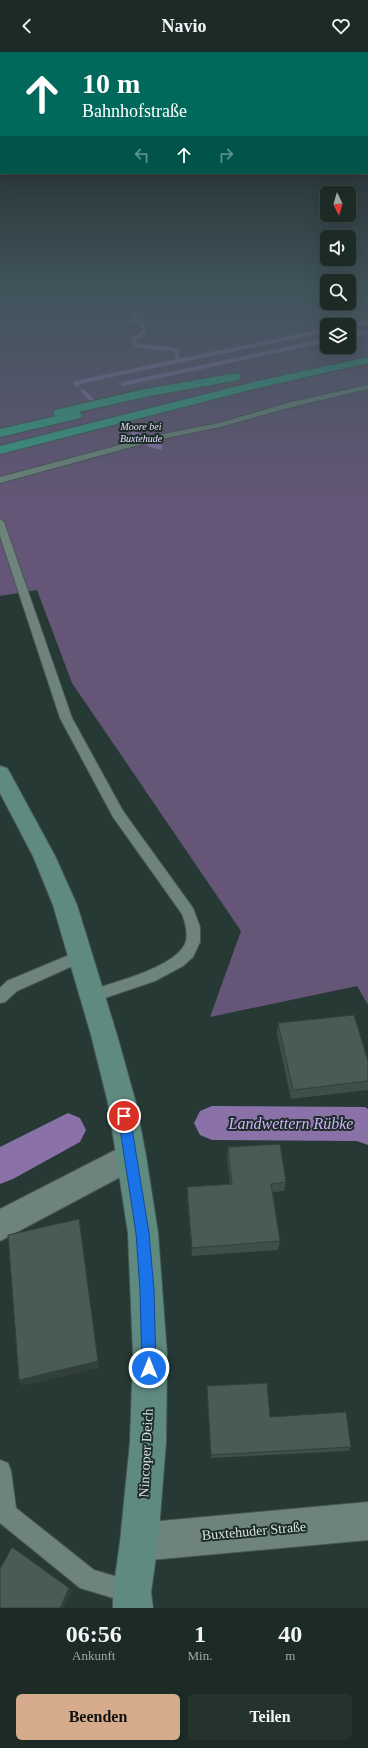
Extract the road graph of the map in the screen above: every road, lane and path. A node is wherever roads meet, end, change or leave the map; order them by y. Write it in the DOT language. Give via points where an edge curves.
graph roads {
  1 [pos="295,365"];
  2 [pos="348,365"];
  3 [pos="275,369"];
  4 [pos="244,376"];
  5 [pos="368,387"];
  6 [pos="89,409"];
  7 [pos="0,427"];
  8 [pos="0,433"];
  9 [pos="0,450"];
  10 [pos="0,480"];
  11 [pos="0,522"];
  12 [pos="0,773"];
  13 [pos="81,956"];
  14 [pos="93,996"];
  15 [pos="0,997"];
  16 [pos="131,1156"];
  17 [pos="0,1226"];
  18 [pos="0,1471"];
  19 [pos="368,1520"];
  20 [pos="139,1542"];
  21 [pos="130,1603"];
  1 -- 3 [label="highway"];
  2 -- 9 [label="highway"];
  4 -- 6 [label="highway"];
  5 -- 10 [label="lane" via="220,425 156,438"];
  6 -- 7 [label="highway"];
  6 -- 8 [label="highway"];
  11 -- 14 [label="lane" via="66,718 118,814 188,912 194,928 192,944 186,954 168,968 146,979"];
  12 -- 13 [label="main road, Nincoper Deich" via="44,856 65,905"];
  13 -- 14 [label="main road, Nincoper Deich"];
  13 -- 15 [label="lane" via="12,986"];
  14 -- 16 [label="main road, Nincoper Deich" via="122,1102"];
  16 -- 17 [label="street"];
  16 -- 20 [label="main road, Nincoper Deich" via="143,1233 150,1354 148,1442"];
  18 -- 21 [label="lane" via="6,1514 88,1580"];
  19 -- 20 [label="street, Buxtehuder Straße"];
  20 -- 21 [label="main road, Nincoper Deich"];
}
